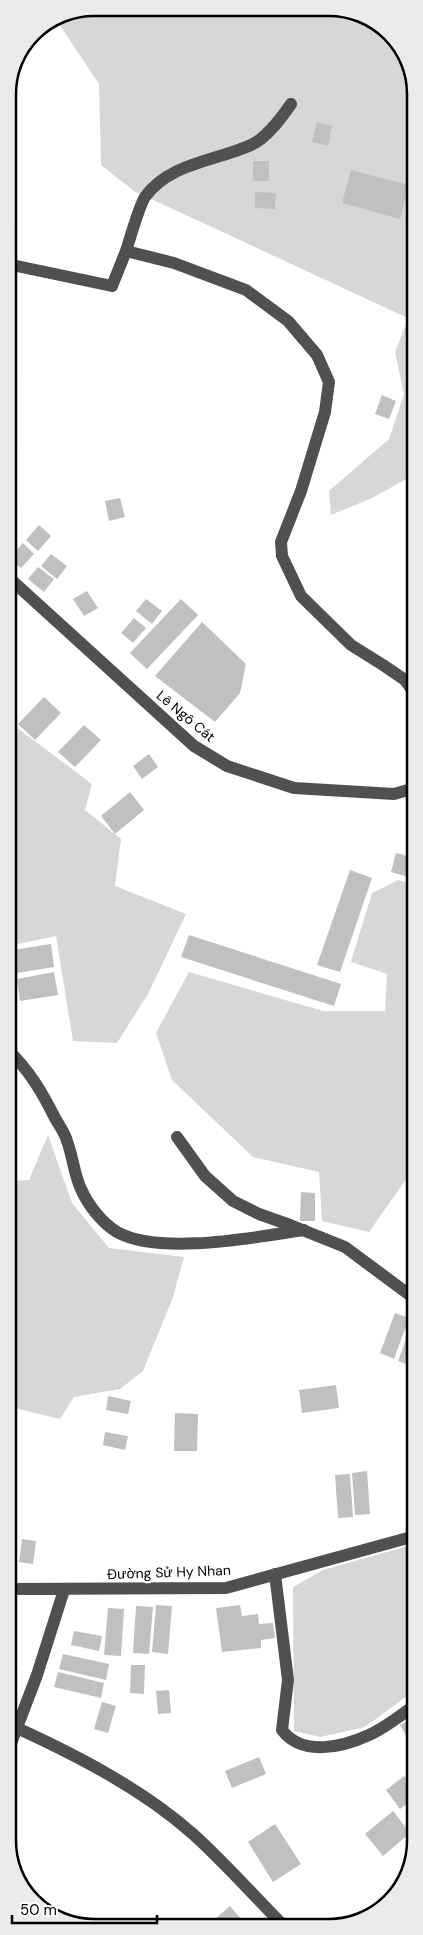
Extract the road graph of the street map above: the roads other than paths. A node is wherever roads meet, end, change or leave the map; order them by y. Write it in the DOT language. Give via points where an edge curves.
graph roads {
  1 [pos="291,104"];
  2 [pos="126,251"];
  3 [pos="16,266"];
  4 [pos="16,584"];
  5 [pos="407,683"];
  6 [pos="407,791"];
  7 [pos="16,1058"];
  8 [pos="177,1137"];
  9 [pos="304,1230"];
  10 [pos="407,1294"];
  11 [pos="407,1538"];
  12 [pos="275,1574"];
  13 [pos="16,1589"];
  14 [pos="64,1590"];
  15 [pos="407,1711"];
  16 [pos="17,1728"];
  17 [pos="277,1919"];
  1 -- 2 [label="street" via="278,122 253,145 194,163 161,180 144,197"];
  2 -- 3 [label="street" via="112,286"];
  2 -- 5 [label="street" via="174,263 246,290 288,321 317,355 329,382 325,412 301,491 281,542 282,556 301,596 351,645"];
  4 -- 6 [label="street, Lê Ngô Cát" via="194,746 227,766 294,788 394,794"];
  7 -- 9 [label="street" via="44,1096 67,1140 81,1189 103,1222 118,1232 162,1243 208,1243"];
  8 -- 9 [label="street" via="205,1176 233,1201"];
  9 -- 10 [label="street" via="345,1247"];
  11 -- 12 [label="street, Đường Sử Hy Nhan"];
  12 -- 14 [label="street, Đường Sử Hy Nhan" via="226,1588"];
  12 -- 15 [label="street" via="288,1680 282,1730 288,1738 302,1745 333,1746 370,1735"];
  13 -- 14 [label="street, Đường Sử Hy Nhan"];
  14 -- 16 [label="street"];
  16 -- 17 [label="street" via="68,1751 147,1799 193,1834"];
}
